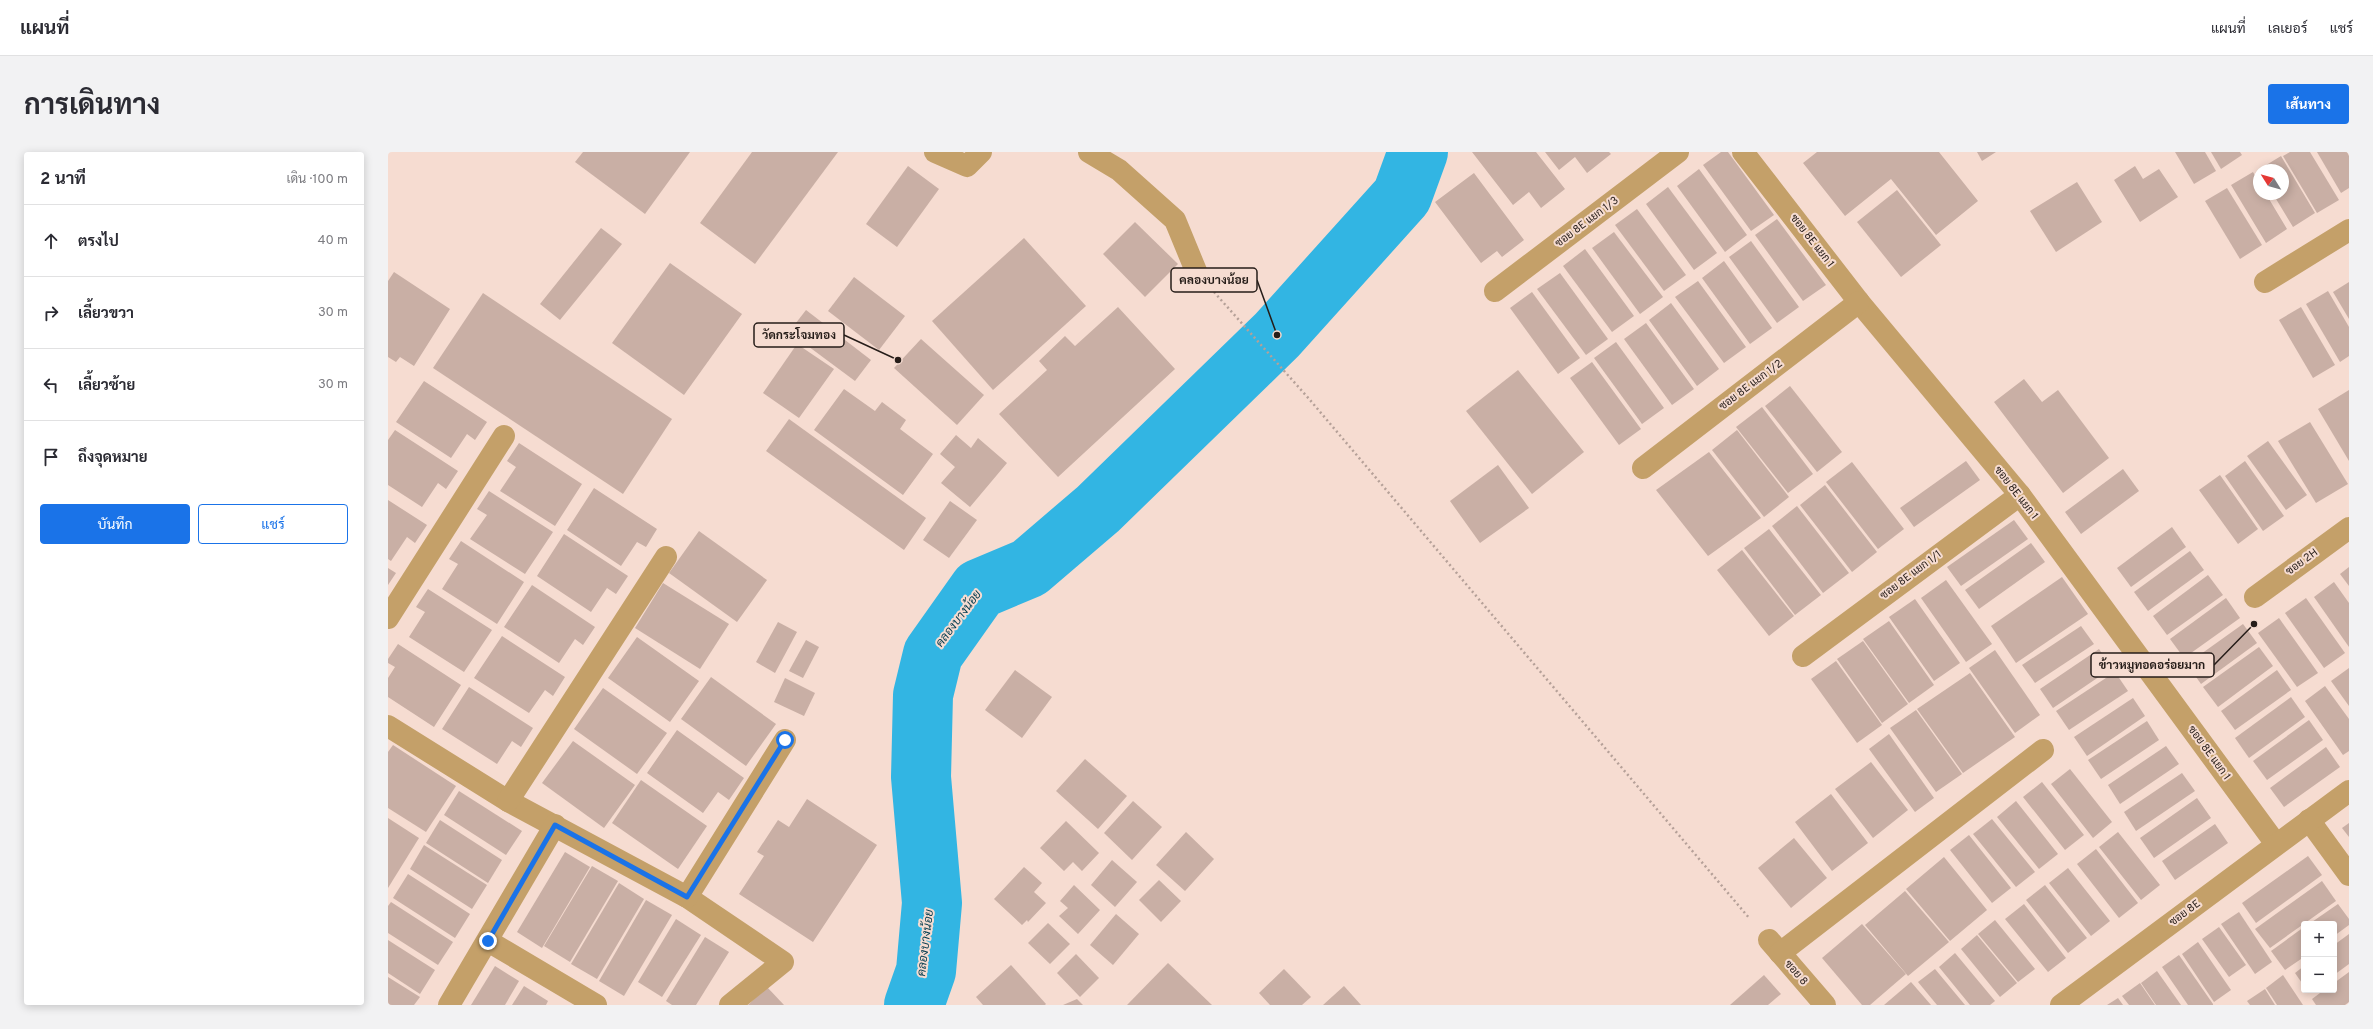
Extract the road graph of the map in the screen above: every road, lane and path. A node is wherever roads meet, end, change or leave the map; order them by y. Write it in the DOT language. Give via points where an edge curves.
graph roads {
  1 [pos="935,152"];
  2 [pos="981,152"];
  3 [pos="1089,152"];
  4 [pos="1678,152"];
  5 [pos="1743,152"];
  6 [pos="2349,230"];
  7 [pos="1196,270"];
  8 [pos="2265,282"];
  9 [pos="1495,291"];
  10 [pos="1859,302"];
  11 [pos="1227,306"];
  12 [pos="504,436"];
  13 [pos="1643,468"];
  14 [pos="2020,495"];
  15 [pos="2349,528"];
  16 [pos="666,557"];
  17 [pos="2255,597"];
  18 [pos="388,618"];
  19 [pos="1803,656"];
  20 [pos="388,726"];
  21 [pos="785,740"];
  22 [pos="2043,750"];
  23 [pos="2349,791"];
  24 [pos="508,801"];
  25 [pos="2309,820"];
  26 [pos="555,825"];
  27 [pos="2276,844"];
  28 [pos="2349,875"];
  29 [pos="687,897"];
  30 [pos="1752,921"];
  31 [pos="488,941"];
  32 [pos="449,1005"];
  33 [pos="596,1005"];
  34 [pos="730,1005"];
  35 [pos="1825,1005"];
  36 [pos="2061,1005"];
  1 -- 2 [label="street" via="967,166"];
  3 -- 7 [label="street" via="1119,170 1176,220"];
  4 -- 9 [label="street, ซอย 8E แยก 1/3"];
  5 -- 10 [label="street, ซอย 8E แยก 1"];
  6 -- 8 [label="street"];
  10 -- 13 [label="street, ซอย 8E แยก 1/2"];
  10 -- 14 [label="street, ซอย 8E แยก 1"];
  11 -- 30 [label="path" via="1310,400"];
  12 -- 18 [label="street"];
  14 -- 19 [label="street, ซอย 8E แยก 1/1"];
  14 -- 27 [label="street, ซอย 8E แยก 1"];
  15 -- 17 [label="street, ซอย 2H"];
  16 -- 24 [label="street"];
  20 -- 24 [label="street"];
  21 -- 29 [label="street"];
  22 -- 35 [label="street, ซอย 8" via="1774,947"];
  23 -- 25 [label="street, ซอย 8E"];
  24 -- 26 [label="street"];
  25 -- 27 [label="street, ซอย 8E"];
  25 -- 28 [label="street"];
  26 -- 29 [label="street"];
  26 -- 31 [label="street"];
  27 -- 36 [label="street, ซอย 8E"];
  29 -- 34 [label="street" via="783,962"];
  31 -- 32 [label="street"];
  31 -- 33 [label="street"];
}
